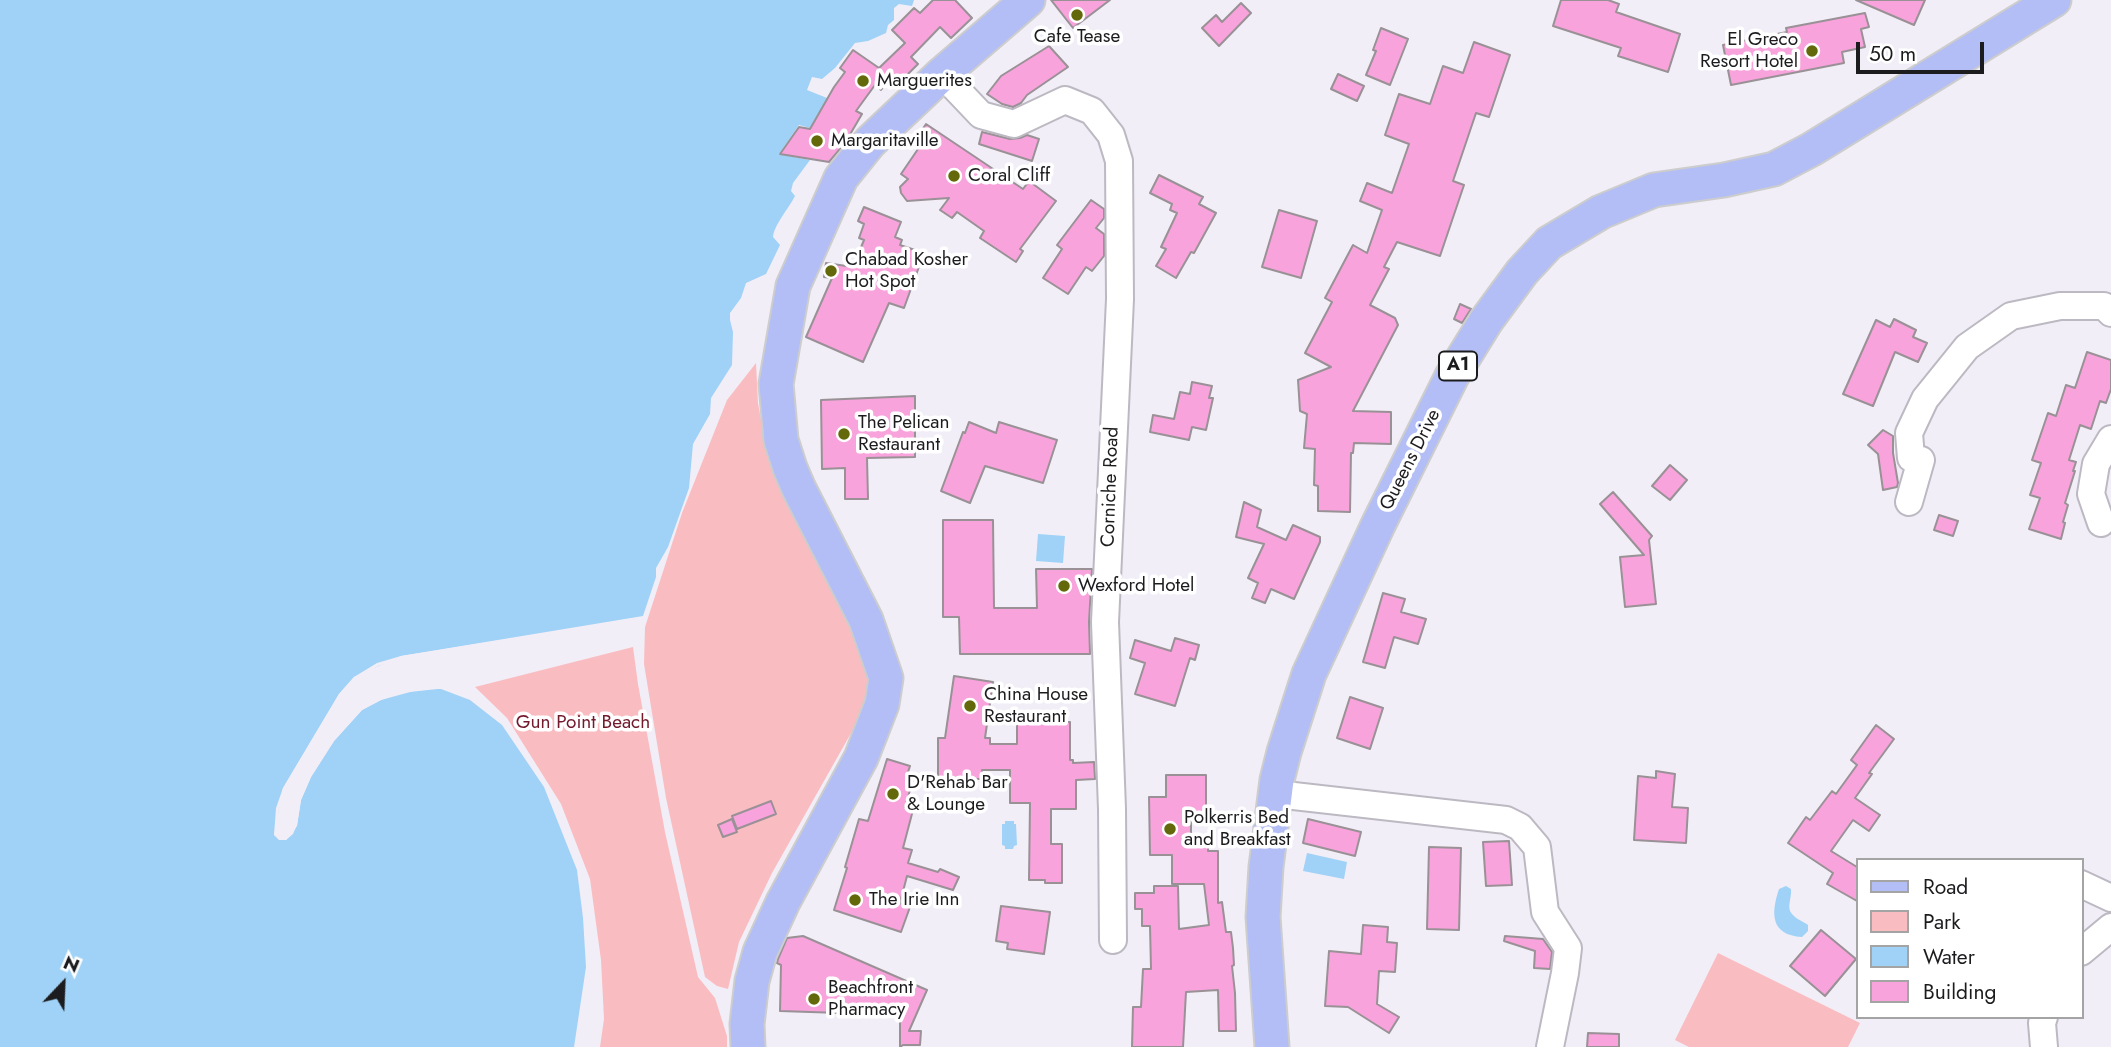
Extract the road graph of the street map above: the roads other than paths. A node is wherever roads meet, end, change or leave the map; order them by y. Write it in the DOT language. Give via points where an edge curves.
graph roads {
  1 [pos="1028,0"];
  2 [pos="2054,0"];
  3 [pos="942,74"];
  4 [pos="2111,313"];
  5 [pos="2111,439"];
  6 [pos="1909,502"];
  7 [pos="2101,523"];
  8 [pos="1276,794"];
  9 [pos="2083,885"];
  10 [pos="2111,898"];
  11 [pos="2111,927"];
  12 [pos="1113,940"];
  13 [pos="2083,950"];
  14 [pos="2043,1019"];
  15 [pos="748,1047"];
  16 [pos="1272,1047"];
  17 [pos="1550,1047"];
  18 [pos="2044,1047"];
  1 -- 3 [label="main road"];
  2 -- 8 [label="main road, Queens Drive / A1" via="1774,169 1654,190 1601,212 1549,243 1522,272 1466,352 1378,525 1309,674"];
  3 -- 12 [label="street, Corniche Road" via="981,115 1014,124 1065,100 1093,111 1111,135 1119,161 1120,299 1105,622"];
  3 -- 15 [label="main road" via="870,142 841,178 793,286 776,384 781,440 799,489 866,620 886,678 882,704 861,758 760,952 752,981"];
  4 -- 6 [label="street" via="2104,306 2060,306 2011,316 1967,347 1925,399 1909,433 1910,458 1921,460"];
  5 -- 7 [label="street" via="2096,464 2091,494"];
  8 -- 16 [label="main road, Queens Drive / A1" via="1263,917"];
  8 -- 17 [label="street" via="1506,820 1520,827 1537,847 1545,912 1568,948"];
  9 -- 10 [label="street"];
  11 -- 13 [label="street"];
  14 -- 18 [label="street"];
}
